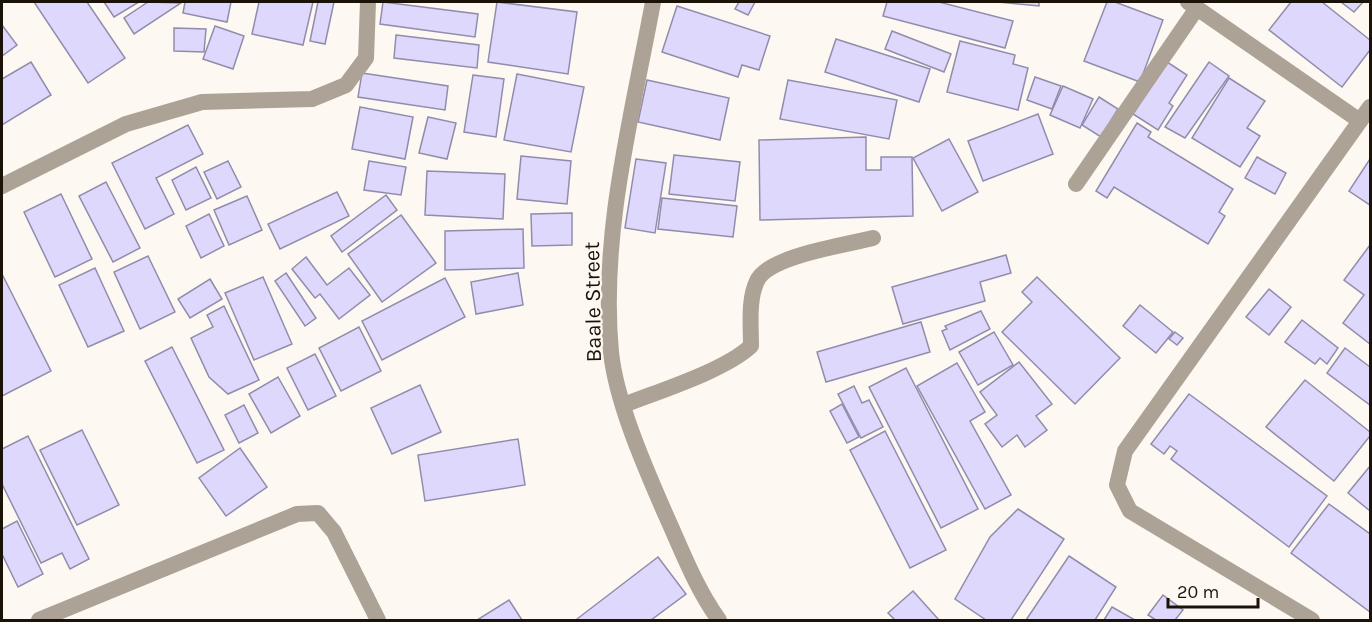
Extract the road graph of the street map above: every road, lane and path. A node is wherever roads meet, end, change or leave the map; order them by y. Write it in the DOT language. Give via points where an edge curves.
graph roads {
  1 [pos="368,2"];
  2 [pos="653,2"];
  3 [pos="1193,4"];
  4 [pos="1371,106"];
  5 [pos="1360,121"];
  6 [pos="1076,184"];
  7 [pos="2,186"];
  8 [pos="873,238"];
  9 [pos="624,405"];
  10 [pos="39,621"];
  11 [pos="378,621"];
  12 [pos="719,621"];
  13 [pos="1312,621"];
  1 -- 7 [label="street" via="366,58 346,86 312,99 202,102 126,124"];
  2 -- 9 [label="street, Baale Street" via="609,262 611,352"];
  3 -- 5 [label="street"];
  3 -- 6 [label="street"];
  4 -- 5 [label="street"];
  5 -- 13 [label="street" via="1125,451 1117,485 1130,511"];
  8 -- 9 [label="street" via="765,268 756,282 751,346 709,370"];
  9 -- 12 [label="street, Baale Street" via="651,481 703,598"];
  10 -- 11 [label="street" via="297,514 318,513 334,532"];
}
